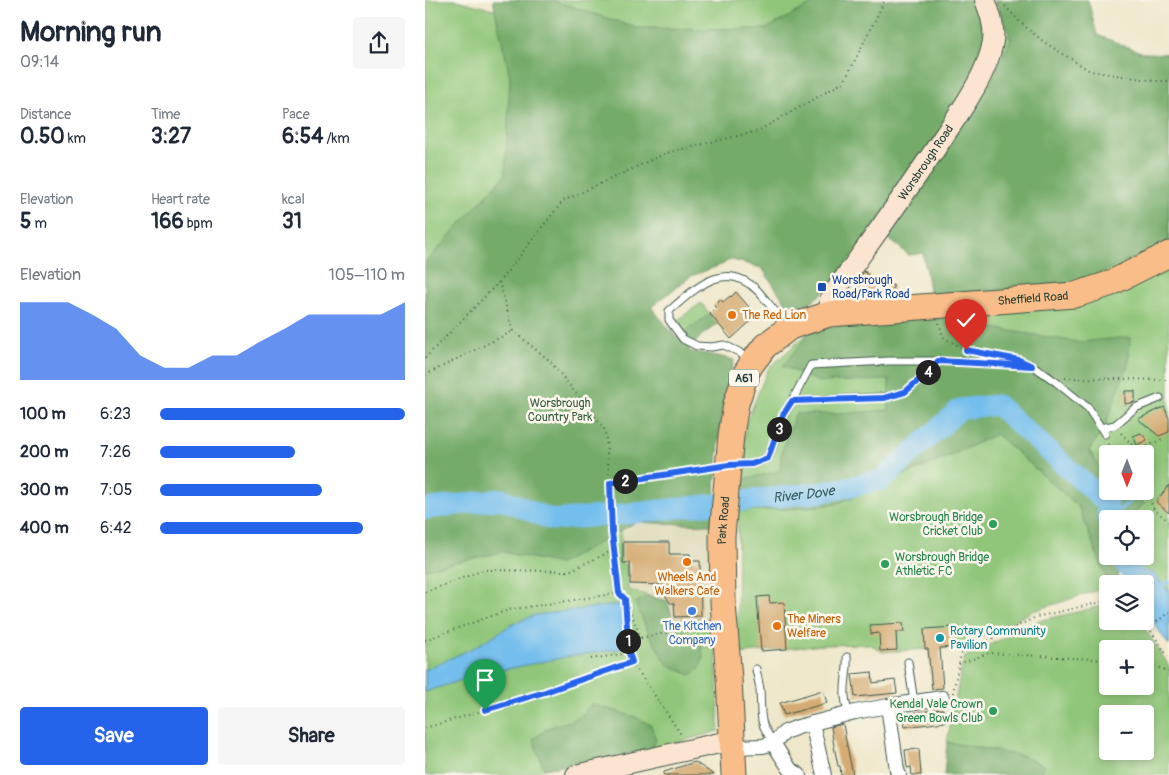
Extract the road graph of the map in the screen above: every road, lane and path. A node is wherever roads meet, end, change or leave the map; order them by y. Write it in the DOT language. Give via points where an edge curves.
graph roads {
  1 [pos="885,0"];
  2 [pos="995,3"];
  3 [pos="1169,81"];
  4 [pos="1169,254"];
  5 [pos="499,282"];
  6 [pos="934,307"];
  7 [pos="829,314"];
  8 [pos="790,327"];
  9 [pos="513,331"];
  10 [pos="984,353"];
  11 [pos="425,358"];
  12 [pos="938,361"];
  13 [pos="752,363"];
  14 [pos="425,375"];
  15 [pos="1169,380"];
  16 [pos="1056,382"];
  17 [pos="884,398"];
  18 [pos="1160,398"];
  19 [pos="792,401"];
  20 [pos="1115,425"];
  21 [pos="1103,431"];
  22 [pos="1162,439"];
  23 [pos="1108,445"];
  24 [pos="728,476"];
  25 [pos="610,483"];
  26 [pos="1150,500"];
  27 [pos="1169,522"];
  28 [pos="614,550"];
  29 [pos="425,592"];
  30 [pos="619,593"];
  31 [pos="625,599"];
  32 [pos="1099,603"];
  33 [pos="1169,612"];
  34 [pos="1154,624"];
  35 [pos="1150,630"];
  36 [pos="725,631"];
  37 [pos="641,638"];
  38 [pos="425,640"];
  39 [pos="629,653"];
  40 [pos="847,657"];
  41 [pos="1169,658"];
  42 [pos="591,659"];
  43 [pos="1099,660"];
  44 [pos="632,662"];
  45 [pos="908,662"];
  46 [pos="959,664"];
  47 [pos="1154,666"];
  48 [pos="756,669"];
  49 [pos="1169,672"];
  50 [pos="942,698"];
  51 [pos="914,702"];
  52 [pos="888,706"];
  53 [pos="851,713"];
  54 [pos="812,724"];
  55 [pos="425,728"];
  56 [pos="773,743"];
  57 [pos="733,744"];
  58 [pos="690,749"];
  59 [pos="619,770"];
  60 [pos="576,775"];
  61 [pos="735,775"];
  62 [pos="799,775"];
  63 [pos="823,775"];
  64 [pos="899,775"];
  1 -- 5 [label="path" via="844,82 758,131 666,153 563,201"];
  2 -- 3 [label="path" via="1044,42 1090,71"];
  2 -- 7 [label="street, Worsbrough Road" via="990,11 994,39 978,83 897,206 830,298"];
  4 -- 6 [label="highway, Sheffield Road / A61" via="1109,284 1075,295"];
  5 -- 9 [label="path"];
  5 -- 11 [label="path"];
  6 -- 7 [label="highway, Sheffield Road / A61"];
  6 -- 10 [label="path" via="943,337 966,350"];
  7 -- 8 [label="highway, Park Road / A61"];
  8 -- 13 [label="highway, Park Road / A61" via="765,346"];
  8 -- 13 [label="lane" via="758,291 733,276 707,281 669,311 669,320 683,339 697,346 724,345"];
  9 -- 14 [label="path"];
  9 -- 25 [label="path" via="550,361 605,430"];
  12 -- 16 [label="lane" via="1032,366"];
  12 -- 17 [label="path" via="905,392"];
  12 -- 19 [label="lane" via="811,365"];
  13 -- 24 [label="highway, Park Road / A61" via="736,404"];
  15 -- 16 [label="path" via="1065,378"];
  16 -- 21 [label="lane" via="1088,408"];
  17 -- 19 [label="lane"];
  18 -- 20 [label="lane" via="1135,408"];
  19 -- 24 [label="lane" via="783,415 768,458"];
  20 -- 21 [label="lane"];
  20 -- 22 [label="path" via="1138,451"];
  21 -- 23 [label="path"];
  24 -- 25 [label="path"];
  24 -- 36 [label="highway, Park Road / A61" via="723,536"];
  25 -- 28 [label="path"];
  26 -- 27 [label="path" via="1153,508"];
  28 -- 29 [label="path" via="569,571 484,570"];
  28 -- 30 [label="path"];
  30 -- 31 [label="path"];
  30 -- 38 [label="path" via="508,610"];
  31 -- 37 [label="path"];
  31 -- 39 [label="path"];
  32 -- 46 [label="path" via="1036,617 961,654"];
  33 -- 34 [label="path"];
  35 -- 41 [label="path"];
  36 -- 37 [label="path" via="681,630"];
  36 -- 57 [label="highway, Park Road / A61"];
  37 -- 39 [label="path"];
  39 -- 42 [label="path"];
  39 -- 44 [label="path"];
  40 -- 53 [label="lane" via="844,691"];
  43 -- 46 [label="path" via="989,653"];
  44 -- 55 [label="path"];
  44 -- 58 [label="path"];
  45 -- 51 [label="lane"];
  46 -- 50 [label="path" via="953,697"];
  47 -- 49 [label="path"];
  48 -- 56 [label="lane" via="764,727"];
  50 -- 51 [label="street"];
  51 -- 52 [label="street"];
  52 -- 53 [label="street"];
  52 -- 64 [label="street"];
  53 -- 54 [label="street"];
  54 -- 56 [label="street" via="785,732"];
  54 -- 63 [label="street"];
  56 -- 57 [label="street" via="763,746"];
  56 -- 62 [label="street" via="790,769"];
  57 -- 58 [label="street"];
  57 -- 61 [label="highway, Park Road / A61"];
  58 -- 59 [label="street"];
  59 -- 60 [label="street"];
}
